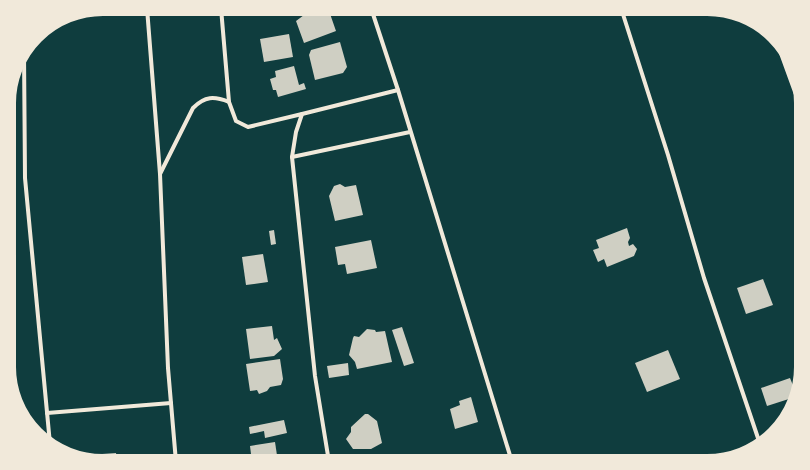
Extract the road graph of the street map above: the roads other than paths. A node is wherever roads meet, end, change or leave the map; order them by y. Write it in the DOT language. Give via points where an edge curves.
graph roads {
  1 [pos="148,15"];
  2 [pos="222,15"];
  3 [pos="373,15"];
  4 [pos="623,15"];
  5 [pos="784,61"];
  6 [pos="24,65"];
  7 [pos="793,87"];
  8 [pos="398,90"];
  9 [pos="229,102"];
  10 [pos="302,114"];
  11 [pos="410,132"];
  12 [pos="292,157"];
  13 [pos="160,174"];
  14 [pos="171,403"];
  15 [pos="47,413"];
  16 [pos="49,436"];
  17 [pos="758,439"];
  18 [pos="175,455"];
  19 [pos="328,455"];
  20 [pos="510,455"];
  1 -- 13 [label="street"];
  2 -- 9 [label="street"];
  3 -- 8 [label="street"];
  4 -- 17 [label="street" via="704,278"];
  5 -- 7 [label="street"];
  6 -- 15 [label="street" via="25,178"];
  8 -- 10 [label="street"];
  8 -- 11 [label="street"];
  9 -- 10 [label="street" via="236,121 248,127"];
  9 -- 13 [label="street" via="212,97 201,100 193,108"];
  10 -- 12 [label="street"];
  11 -- 12 [label="street"];
  11 -- 20 [label="street"];
  12 -- 19 [label="street" via="315,376"];
  13 -- 14 [label="street"];
  14 -- 15 [label="street"];
  14 -- 18 [label="street"];
  15 -- 16 [label="street"];
}
